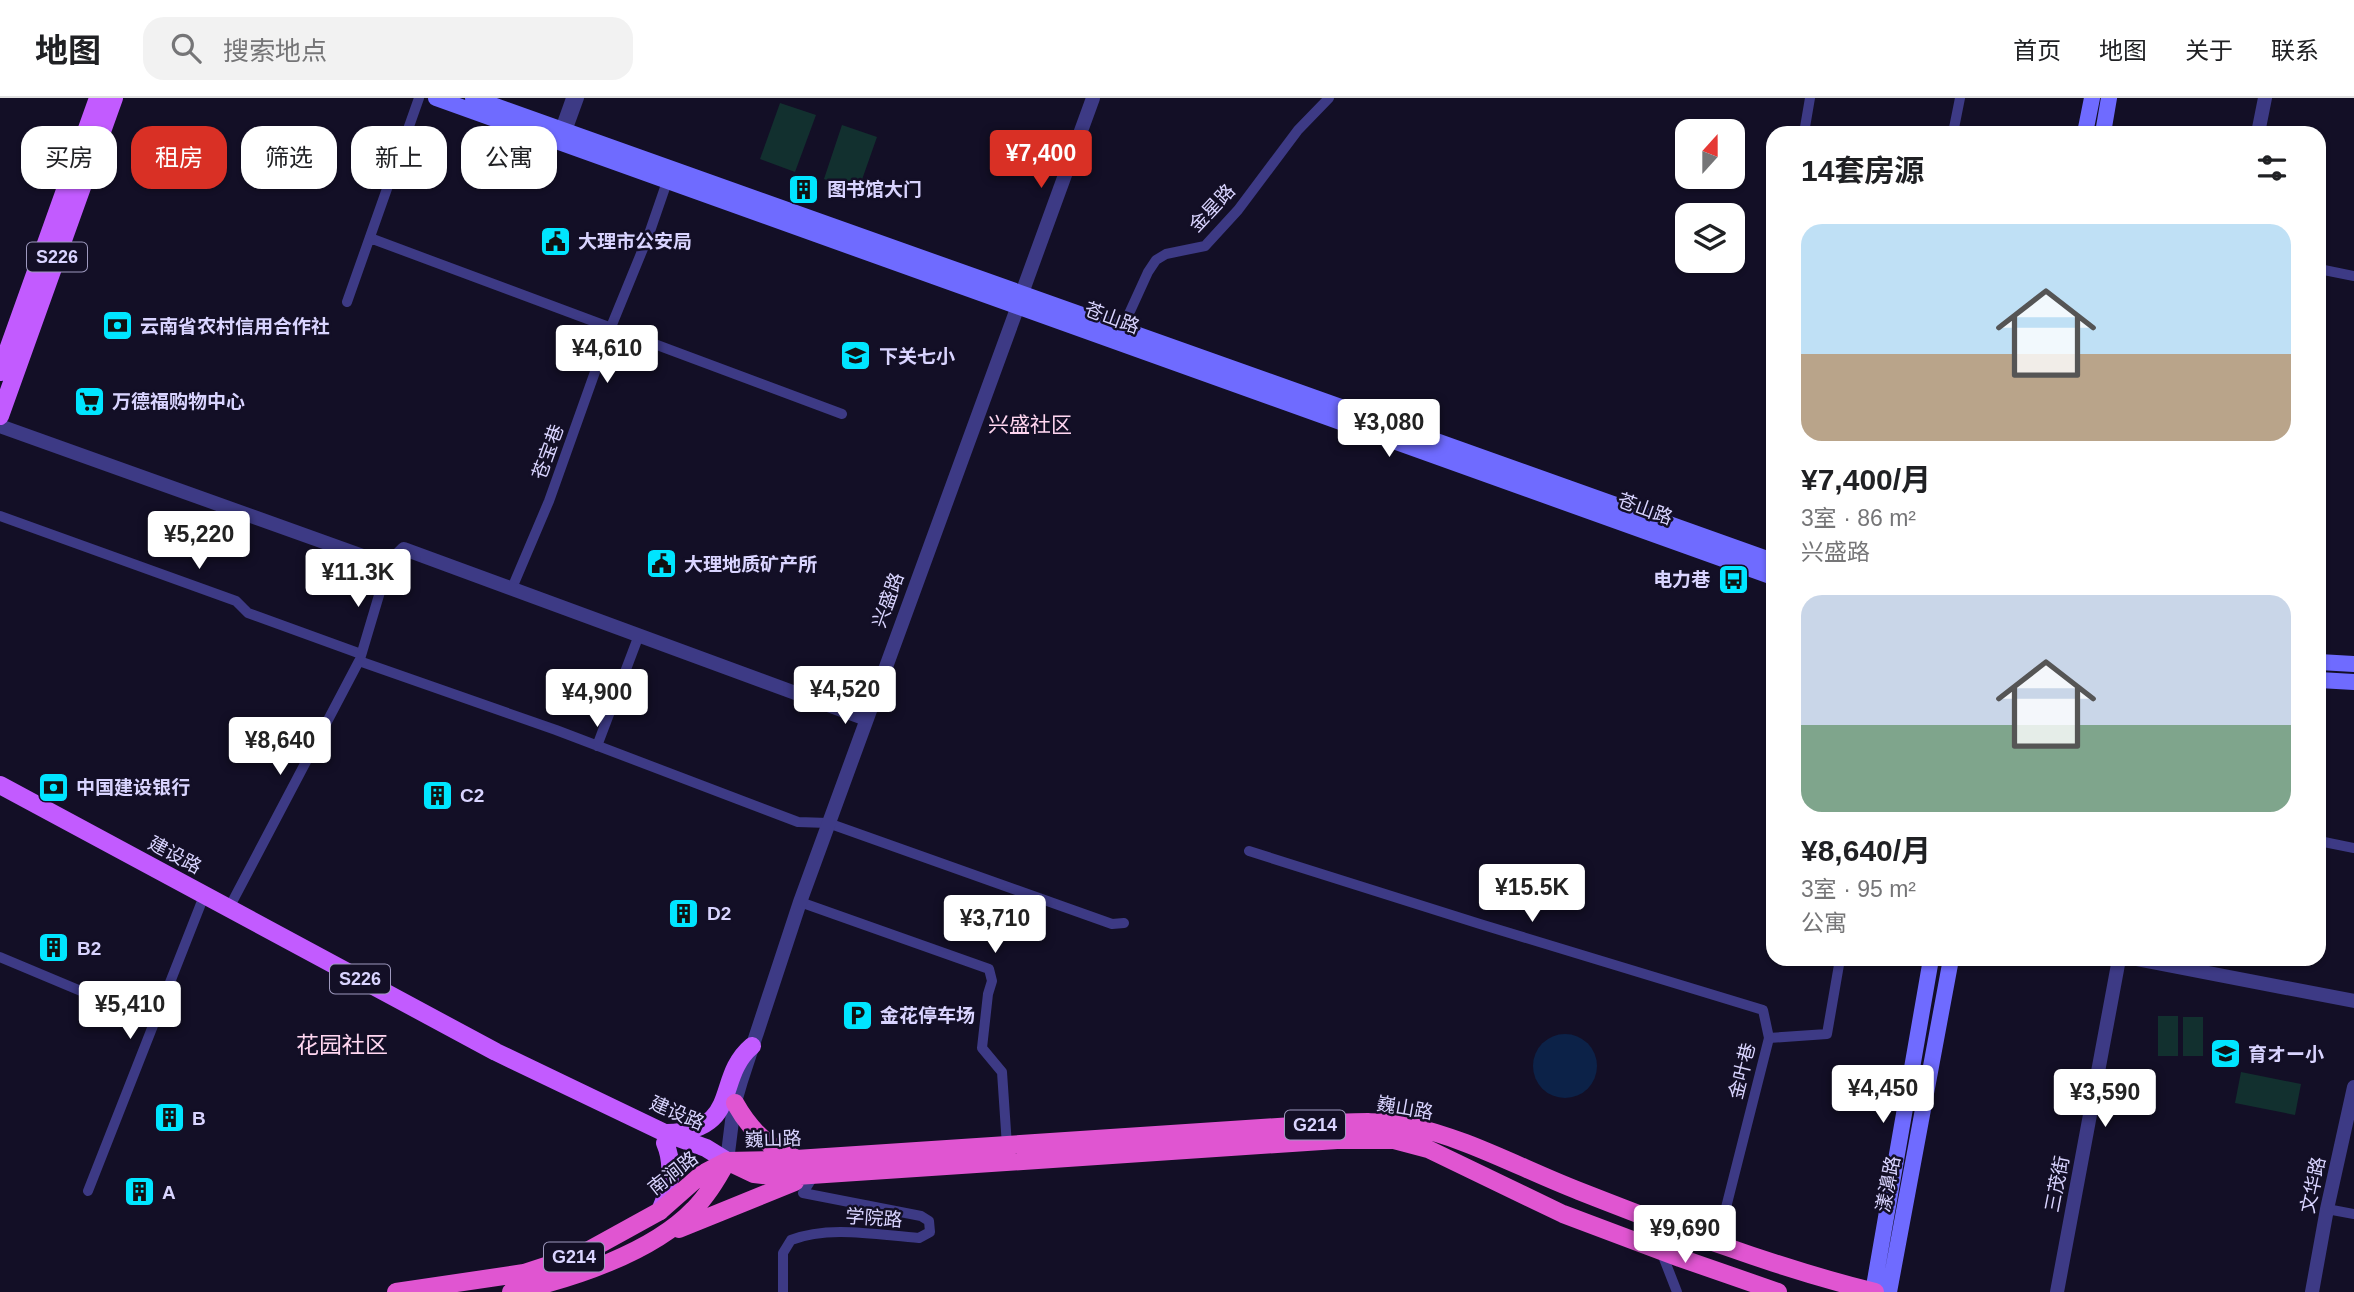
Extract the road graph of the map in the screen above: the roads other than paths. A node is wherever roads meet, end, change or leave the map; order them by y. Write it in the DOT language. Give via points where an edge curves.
graph roads {
  1 [pos="98,98"];
  2 [pos="114,98"];
  3 [pos="419,98"];
  4 [pos="436,98"];
  5 [pos="473,98"];
  6 [pos="571,98"];
  7 [pos="579,98"];
  8 [pos="1093,98"];
  9 [pos="1329,98"];
  10 [pos="1810,98"];
  11 [pos="1960,98"];
  12 [pos="2092,98"];
  13 [pos="2109,98"];
  14 [pos="2265,98"];
  15 [pos="2273,98"];
  16 [pos="1805,126"];
  17 [pos="1954,126"];
  18 [pos="2086,126"];
  19 [pos="2104,126"];
  20 [pos="2259,126"];
  21 [pos="2267,126"];
  22 [pos="563,130"];
  23 [pos="670,175"];
  24 [pos="370,238"];
  25 [pos="2326,270"];
  26 [pos="2354,276"];
  27 [pos="1020,300"];
  28 [pos="347,302"];
  29 [pos="611,327"];
  30 [pos="1122,329"];
  31 [pos="0,373"];
  32 [pos="842,414"];
  33 [pos="0,416"];
  34 [pos="0,426"];
  35 [pos="0,516"];
  36 [pos="1766,559"];
  37 [pos="388,565"];
  38 [pos="1766,574"];
  39 [pos="512,588"];
  40 [pos="639,635"];
  41 [pos="360,659"];
  42 [pos="2326,662"];
  43 [pos="2354,664"];
  44 [pos="2326,680"];
  45 [pos="2354,682"];
  46 [pos="866,719"];
  47 [pos="597,746"];
  48 [pos="0,785"];
  49 [pos="0,794"];
  50 [pos="828,823"];
  51 [pos="2326,842"];
  52 [pos="2354,848"];
  53 [pos="1250,851"];
  54 [pos="202,901"];
  55 [pos="800,902"];
  56 [pos="229,908"];
  57 [pos="1124,923"];
  58 [pos="0,957"];
  59 [pos="1839,966"];
  60 [pos="1930,966"];
  61 [pos="1950,966"];
  62 [pos="2118,966"];
  63 [pos="2171,966"];
  64 [pos="2354,1002"];
  65 [pos="155,1022"];
  66 [pos="1769,1038"];
  67 [pos="752,1046"];
  68 [pos="2354,1087"];
  69 [pos="735,1103"];
  70 [pos="1382,1131"];
  71 [pos="665,1138"];
  72 [pos="1466,1145"];
  73 [pos="1007,1146"];
  74 [pos="799,1159"];
  75 [pos="727,1161"];
  76 [pos="1458,1162"];
  77 [pos="814,1175"];
  78 [pos="774,1189"];
  79 [pos="88,1191"];
  80 [pos="803,1194"];
  81 [pos="2327,1209"];
  82 [pos="660,1211"];
  83 [pos="2354,1214"];
  84 [pos="650,1242"];
  85 [pos="1717,1243"];
  86 [pos="1661,1251"];
  87 [pos="469,1287"];
  88 [pos="396,1292"];
  89 [pos="511,1292"];
  90 [pos="783,1292"];
  91 [pos="1677,1292"];
  92 [pos="1778,1292"];
  93 [pos="1873,1292"];
  94 [pos="1889,1292"];
  95 [pos="2057,1292"];
  96 [pos="2312,1292"];
  1 -- 31 [label="main road, S226"];
  2 -- 33 [label="main road, S226"];
  3 -- 24 [label="street"];
  4 -- 23 [label="main road, 苍山路"];
  5 -- 22 [label="main road, 苍山路"];
  6 -- 22 [label="street"];
  7 -- 22 [label="street"];
  8 -- 27 [label="street, 兴盛路"];
  9 -- 30 [label="street, 金星路" via="1205,246 1156,260"];
  10 -- 16 [label="street"];
  11 -- 17 [label="street"];
  12 -- 18 [label="main road"];
  13 -- 19 [label="main road"];
  14 -- 20 [label="street"];
  15 -- 21 [label="street"];
  22 -- 23 [label="main road, 苍山路"];
  23 -- 27 [label="main road, 苍山路"];
  23 -- 29 [label="street, 苍宝巷"];
  24 -- 28 [label="street"];
  24 -- 29 [label="street"];
  25 -- 26 [label="street"];
  27 -- 30 [label="main road, 苍山路"];
  27 -- 38 [label="main road, 苍山路"];
  27 -- 46 [label="street, 兴盛路"];
  29 -- 32 [label="street"];
  29 -- 39 [label="street, 苍宝巷" via="549,501"];
  30 -- 36 [label="main road, 苍山路"];
  34 -- 37 [label="street"];
  35 -- 41 [label="street" via="236,601 248,612"];
  37 -- 39 [label="street" via="404,549"];
  37 -- 41 [label="street"];
  39 -- 40 [label="street"];
  40 -- 46 [label="street"];
  40 -- 47 [label="street"];
  41 -- 47 [label="street"];
  41 -- 56 [label="street"];
  42 -- 43 [label="main road"];
  44 -- 45 [label="main road"];
  46 -- 50 [label="street, 兴盛路"];
  47 -- 50 [label="street" via="799,822"];
  48 -- 56 [label="main road, 建设路 / S226"];
  49 -- 54 [label="main road, 建设路 / S226"];
  50 -- 55 [label="street, 兴盛路"];
  50 -- 57 [label="street" via="1112,925"];
  51 -- 52 [label="street"];
  53 -- 66 [label="street" via="1763,1010"];
  54 -- 65 [label="street"];
  54 -- 71 [label="main road, 建设路 / S226" via="496,1062"];
  55 -- 67 [label="street, 兴盛路"];
  55 -- 73 [label="street" via="989,969 992,981 982,1048 1002,1072"];
  56 -- 71 [label="main road, 建设路 / S226"];
  58 -- 65 [label="street"];
  59 -- 66 [label="street, 金叶巷" via="1827,1034"];
  60 -- 93 [label="main road, 漾濞路"];
  61 -- 94 [label="main road, 漾濞路"];
  62 -- 95 [label="street, 三茂街"];
  63 -- 64 [label="street"];
  65 -- 79 [label="street"];
  66 -- 85 [label="street, 金叶巷"];
  67 -- 69 [label="street, 兴盛路"];
  67 -- 71 [label="main road" via="739,1062 717,1115"];
  68 -- 81 [label="street, 文华路"];
  69 -- 74 [label="highway" via="766,1143"];
  69 -- 75 [label="street, 兴盛路"];
  70 -- 72 [label="highway, 巍山路 / G214" via="1419,1129"];
  70 -- 73 [label="highway, 巍山路 / G214" via="1336,1123"];
  70 -- 76 [label="highway, 巍山路 / G214"];
  70 -- 77 [label="highway, 巍山路 / G214" via="1338,1140"];
  71 -- 75 [label="main road, 建设路 / S226" via="706,1148"];
  71 -- 82 [label="main road" via="671,1174"];
  72 -- 76 [label="highway"];
  72 -- 85 [label="highway, 巍山路 / G214"];
  73 -- 74 [label="highway, 巍山路 / G214"];
  74 -- 75 [label="highway, 巍山路 / G214"];
  75 -- 77 [label="highway, 巍山路 / G214" via="761,1176"];
  75 -- 82 [label="highway, 南涧路 / G214" via="702,1174"];
  75 -- 84 [label="highway, 南涧路 / G214" via="694,1209"];
  76 -- 86 [label="highway, 巍山路 / G214" via="1548,1207"];
  77 -- 78 [label="highway"];
  77 -- 80 [label="street"];
  78 -- 80 [label="street"];
  78 -- 84 [label="highway"];
  80 -- 90 [label="street, 学院路" via="921,1216 929,1221 930,1232 919,1238 831,1232 791,1240 783,1253"];
  81 -- 83 [label="street"];
  81 -- 96 [label="street, 文华路"];
  82 -- 87 [label="highway, 南涧路 / G214" via="573,1257"];
  84 -- 89 [label="highway, 南涧路 / G214" via="588,1270"];
  85 -- 93 [label="highway, 巍山路 / G214"];
  86 -- 91 [label="street"];
  86 -- 92 [label="highway, 巍山路 / G214"];
  87 -- 88 [label="highway, 南涧路 / G214"];
}
